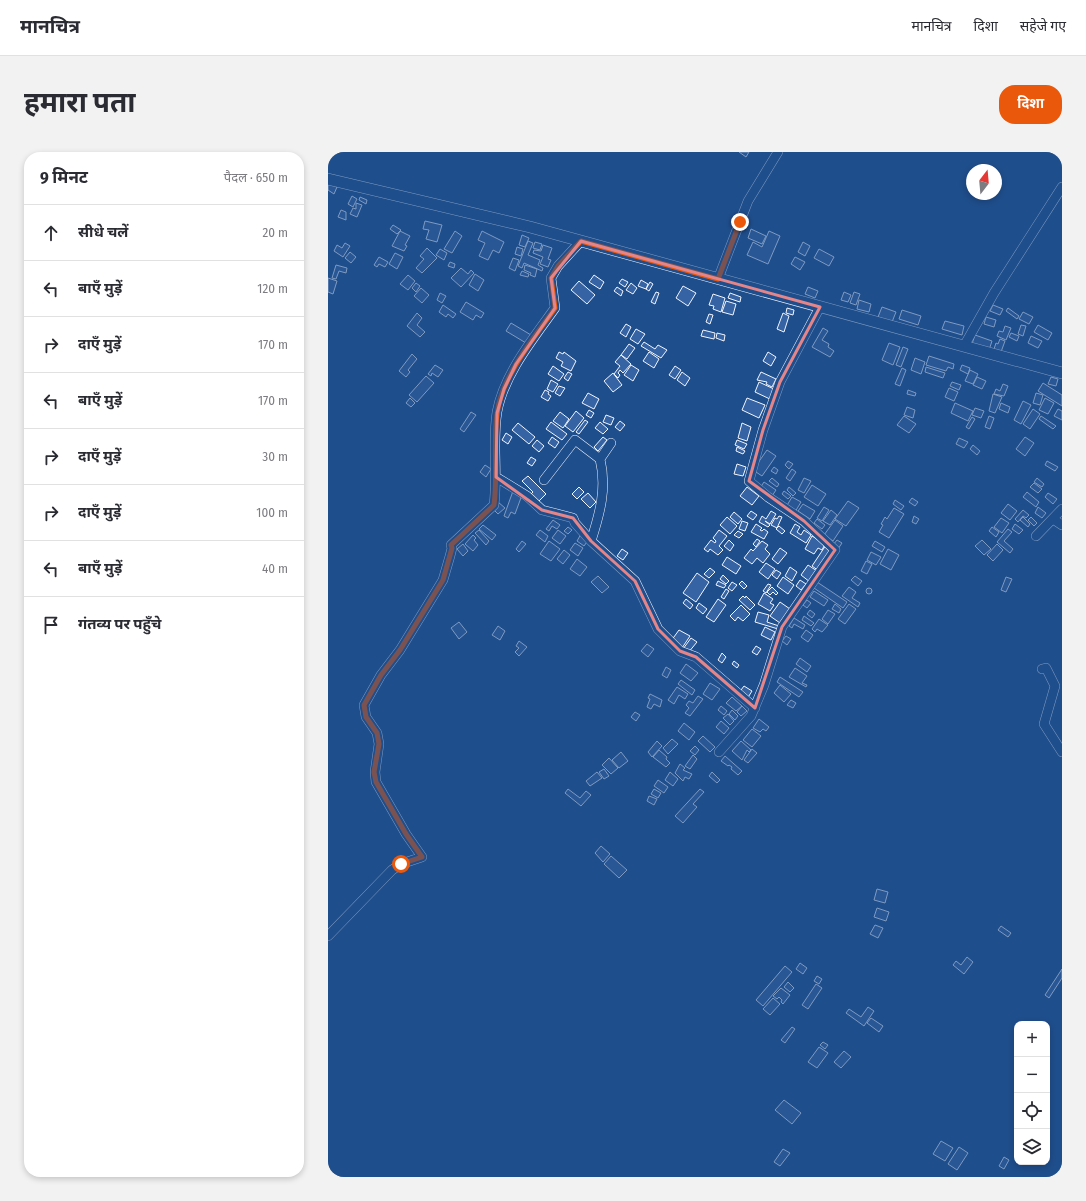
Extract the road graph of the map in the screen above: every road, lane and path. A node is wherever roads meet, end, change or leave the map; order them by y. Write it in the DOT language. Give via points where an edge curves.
graph roads {
  1 [pos="778,152"];
  2 [pos="328,179"];
  3 [pos="1062,187"];
  4 [pos="581,241"];
  5 [pos="718,279"];
  6 [pos="820,307"];
  7 [pos="964,346"];
  8 [pos="1062,372"];
  9 [pos="612,443"];
  10 [pos="600,459"];
  11 [pos="496,477"];
  12 [pos="544,480"];
  13 [pos="1062,509"];
  14 [pos="1053,519"];
  15 [pos="1062,525"];
  16 [pos="1036,536"];
  17 [pos="591,541"];
  18 [pos="1042,669"];
  19 [pos="755,708"];
  20 [pos="719,752"];
  21 [pos="1062,752"];
  22 [pos="328,936"];
  1 -- 5 [label="street" via="748,201"];
  2 -- 4 [label="street" via="530,226"];
  3 -- 7 [label="street" via="994,292"];
  4 -- 5 [label="street"];
  4 -- 11 [label="street" via="558,266 551,278 555,308 516,364 504,389 497,413"];
  5 -- 6 [label="street"];
  6 -- 7 [label="street"];
  6 -- 19 [label="street" via="780,382 762,430 749,481 804,521 835,550 782,627"];
  7 -- 8 [label="street"];
  9 -- 10 [label="street"];
  10 -- 12 [label="street" via="575,440"];
  10 -- 17 [label="street" via="603,472 602,507"];
  11 -- 17 [label="street" via="527,496 542,510 573,518"];
  11 -- 22 [label="street" via="494,505 451,545 443,580 364,705 366,717 377,733 379,744 374,772 376,782 422,857 392,870"];
  13 -- 14 [label="street"];
  14 -- 15 [label="street"];
  14 -- 16 [label="street"];
  17 -- 19 [label="street" via="635,581 658,629 680,651 696,657"];
  18 -- 21 [label="street" via="1046,668 1055,686 1044,724"];
  19 -- 20 [label="street"];
}
